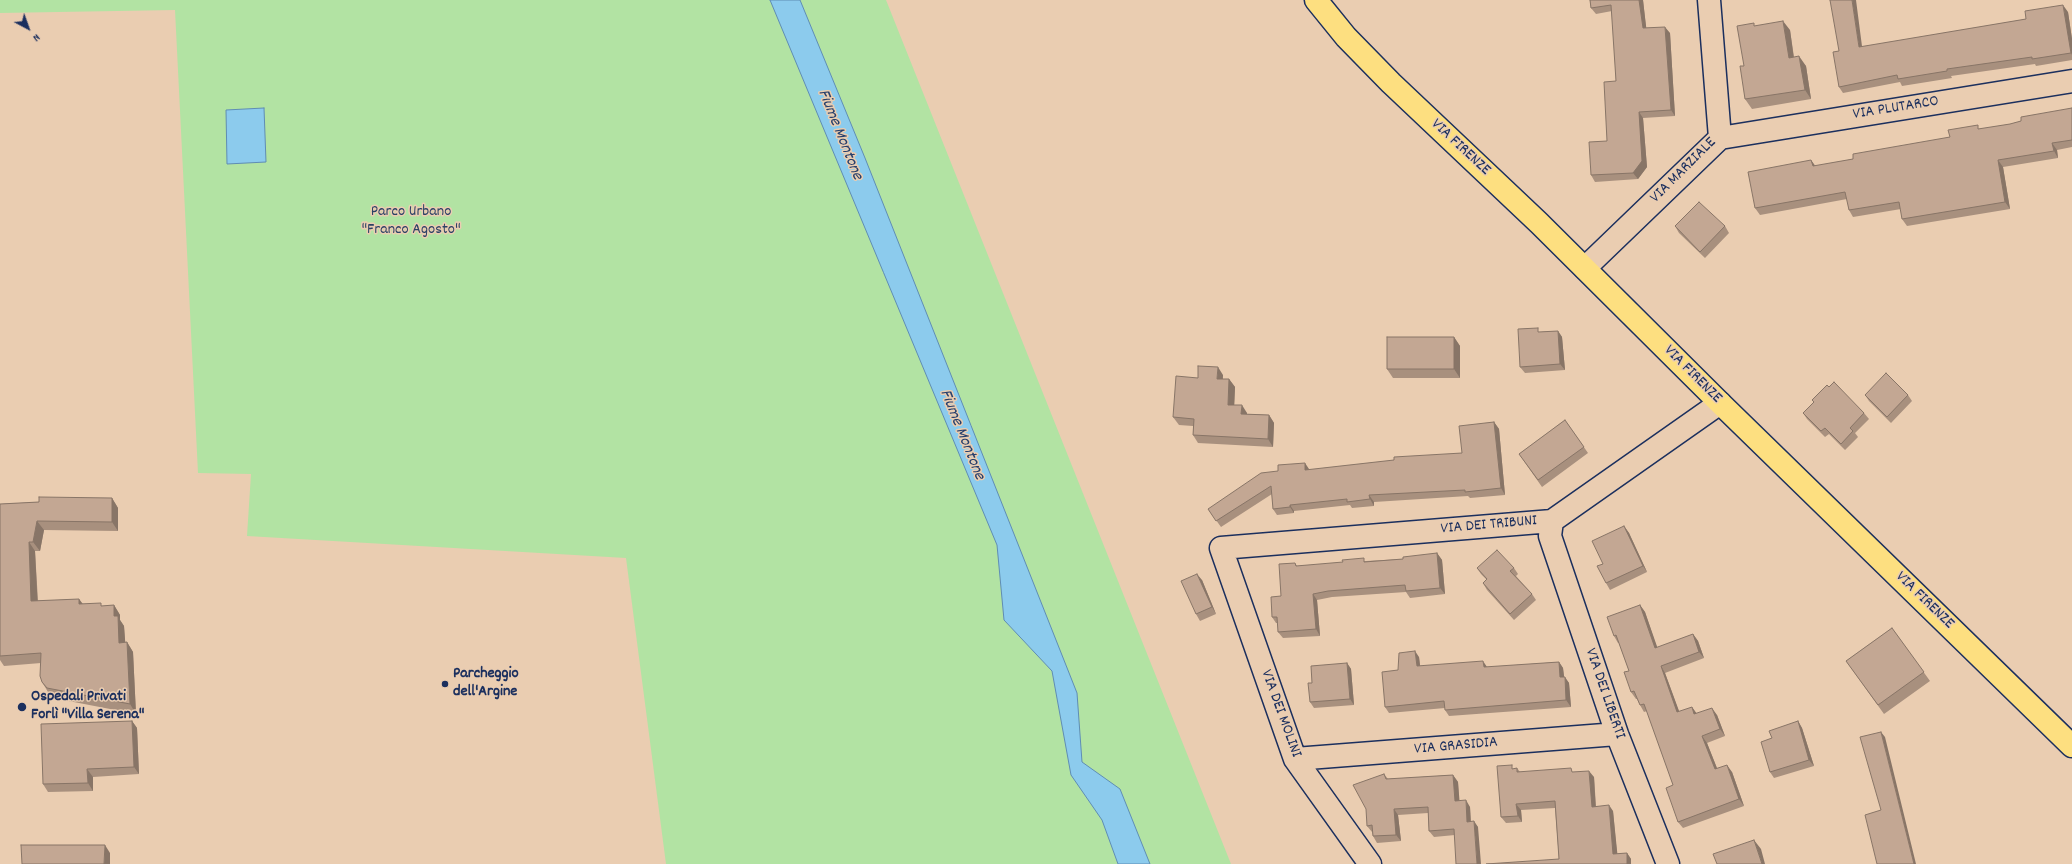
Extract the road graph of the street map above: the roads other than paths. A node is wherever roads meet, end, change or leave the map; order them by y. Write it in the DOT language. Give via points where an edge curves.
graph roads {
  1 [pos="1316,0"];
  2 [pos="1709,0"];
  3 [pos="2072,80"];
  4 [pos="1720,138"];
  5 [pos="1585,268"];
  6 [pos="1720,403"];
  7 [pos="1552,521"];
  8 [pos="1221,548"];
  9 [pos="1617,734"];
  10 [pos="2072,746"];
  11 [pos="1296,760"];
  12 [pos="1370,864"];
  13 [pos="1668,864"];
  1 -- 5 [label="main road, VIA FIRENZE" via="1346,37 1391,83"];
  2 -- 4 [label="street, VIA MARZIALE"];
  3 -- 4 [label="street, VIA PLUTARCO"];
  4 -- 5 [label="street, VIA MARZIALE"];
  5 -- 6 [label="main road, VIA FIRENZE"];
  6 -- 7 [label="street, VIA DEI TRIBUNI"];
  6 -- 10 [label="main road, VIA FIRENZE"];
  7 -- 8 [label="street, VIA DEI TRIBUNI"];
  7 -- 9 [label="street, VIA DEI LIBERTI" via="1550,536"];
  8 -- 11 [label="street, VIA DEI MOLINI"];
  9 -- 11 [label="street, VIA GRASIDIA"];
  9 -- 13 [label="street, VIA DEI LIBERTI"];
  11 -- 12 [label="street, VIA DEI MOLINI"];
}
